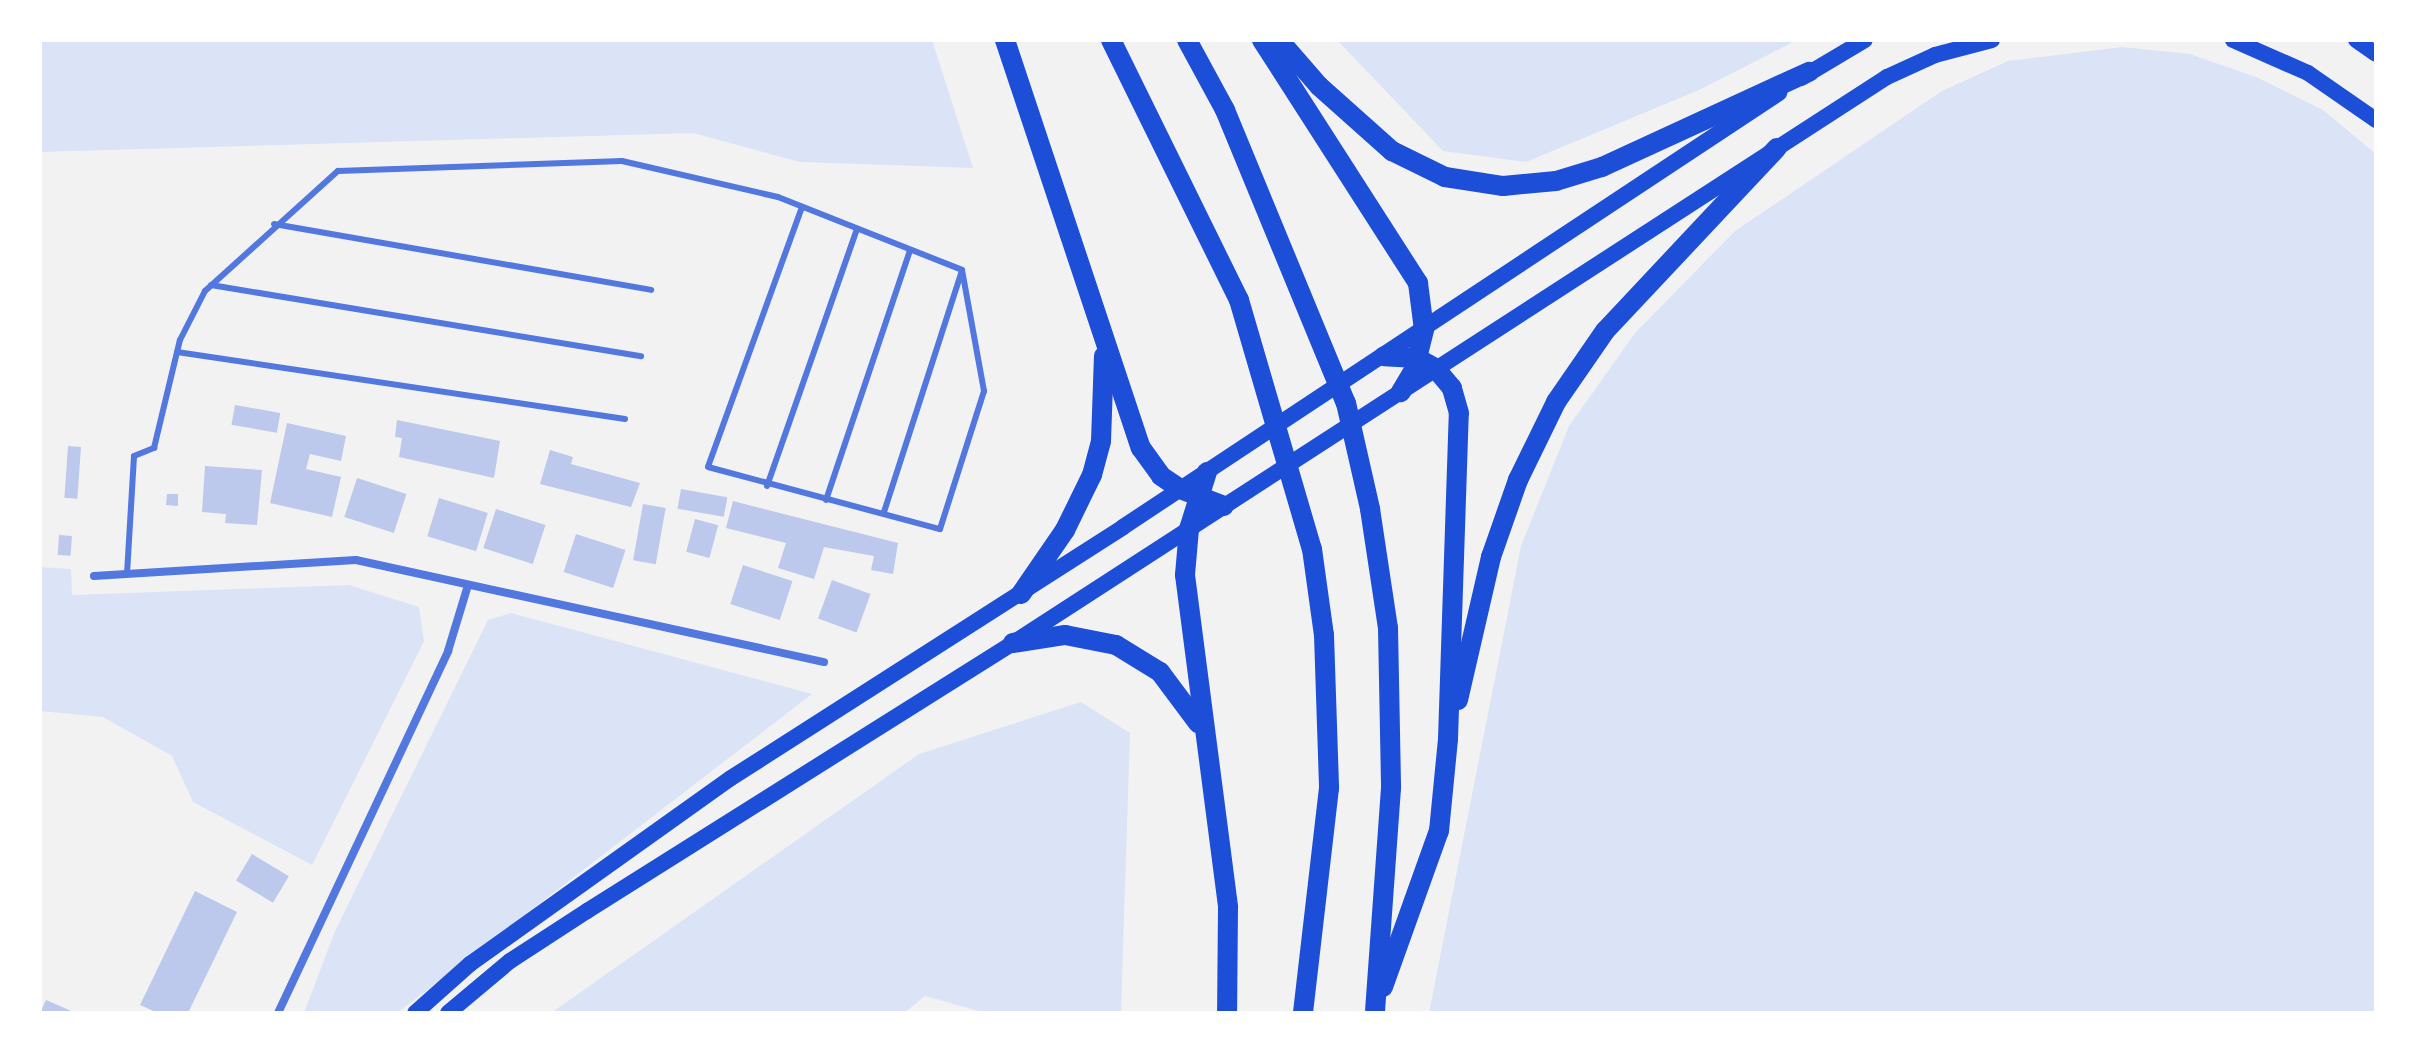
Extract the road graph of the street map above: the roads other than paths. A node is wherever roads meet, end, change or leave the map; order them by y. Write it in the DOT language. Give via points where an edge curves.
graph roads {
  1 [pos="1005,40"];
  2 [pos="1111,40"];
  3 [pos="1187,40"];
  4 [pos="1262,40"];
  5 [pos="1279,40"];
  6 [pos="1865,40"];
  7 [pos="1992,40"];
  8 [pos="2233,40"];
  9 [pos="2356,40"];
  10 [pos="2376,54"];
  11 [pos="1809,72"];
  12 [pos="2376,120"];
  13 [pos="1777,148"];
  14 [pos="802,207"];
  15 [pos="274,224"];
  16 [pos="857,229"];
  17 [pos="910,250"];
  18 [pos="962,270"];
  19 [pos="211,285"];
  20 [pos="651,290"];
  21 [pos="1098,316"];
  22 [pos="1424,330"];
  23 [pos="177,352"];
  24 [pos="641,356"];
  25 [pos="1384,356"];
  26 [pos="1426,363"];
  27 [pos="1401,392"];
  28 [pos="625,419"];
  29 [pos="1207,472"];
  30 [pos="767,486"];
  31 [pos="1189,494"];
  32 [pos="826,500"];
  33 [pos="1224,506"];
  34 [pos="884,512"];
  35 [pos="1189,529"];
  36 [pos="127,574"];
  37 [pos="94,576"];
  38 [pos="468,585"];
  39 [pos="1021,594"];
  40 [pos="1013,643"];
  41 [pos="824,662"];
  42 [pos="1204,736"];
  43 [pos="1448,739"];
  44 [pos="1374,1011"];
  45 [pos="278,1013"];
  46 [pos="415,1013"];
  47 [pos="448,1013"];
  48 [pos="1227,1013"];
  49 [pos="1303,1013"];
  1 -- 21 [label="highway"];
  2 -- 49 [label="highway" via="1239,300 1312,549 1324,635 1329,788"];
  3 -- 44 [label="highway" via="1225,110 1346,403 1370,509 1388,628 1391,788"];
  4 -- 22 [label="highway" via="1412,267 1424,304"];
  5 -- 11 [label="highway" via="1319,86 1392,151 1445,177 1503,186 1556,181 1602,167"];
  6 -- 11 [label="main road"];
  7 -- 13 [label="main road" via="1935,55 1887,77"];
  8 -- 12 [label="main road" via="2308,73"];
  9 -- 10 [label="main road"];
  11 -- 22 [label="main road"];
  13 -- 26 [label="main road"];
  13 -- 43 [label="highway" via="1605,331 1556,402 1518,480 1491,557"];
  14 -- 15 [label="lane" via="622,161 338,171"];
  14 -- 16 [label="lane"];
  14 -- 30 [label="lane" via="708,467"];
  15 -- 19 [label="lane"];
  15 -- 20 [label="lane"];
  16 -- 17 [label="lane"];
  16 -- 30 [label="lane"];
  17 -- 18 [label="lane"];
  17 -- 32 [label="lane"];
  18 -- 34 [label="lane"];
  18 -- 34 [label="lane" via="984,391 940,529"];
  19 -- 23 [label="lane"];
  19 -- 24 [label="lane"];
  21 -- 31 [label="highway" via="1141,448 1161,476"];
  21 -- 39 [label="highway" via="1104,400 1092,475 1065,530"];
  22 -- 25 [label="main road"];
  22 -- 26 [label="highway"];
  23 -- 28 [label="lane"];
  23 -- 36 [label="lane" via="154,448 134,456"];
  25 -- 26 [label="highway"];
  25 -- 29 [label="main road"];
  26 -- 27 [label="highway"];
  26 -- 43 [label="highway" via="1452,388 1459,413"];
  27 -- 33 [label="main road"];
  29 -- 31 [label="highway"];
  30 -- 32 [label="lane"];
  31 -- 33 [label="highway"];
  31 -- 35 [label="highway"];
  31 -- 39 [label="main road"];
  32 -- 34 [label="lane"];
  33 -- 35 [label="main road"];
  35 -- 40 [label="main road"];
  35 -- 42 [label="highway" via="1185,575"];
  36 -- 37 [label="street"];
  36 -- 38 [label="street" via="356,560"];
  38 -- 41 [label="street"];
  38 -- 45 [label="street" via="448,651"];
  39 -- 46 [label="main road" via="731,778 470,964"];
  40 -- 42 [label="highway" via="1065,635 1127,651 1178,691"];
  40 -- 47 [label="main road" via="510,961"];
  42 -- 48 [label="highway" via="1228,907"];
  43 -- 44 [label="highway" via="1439,831"];
}
